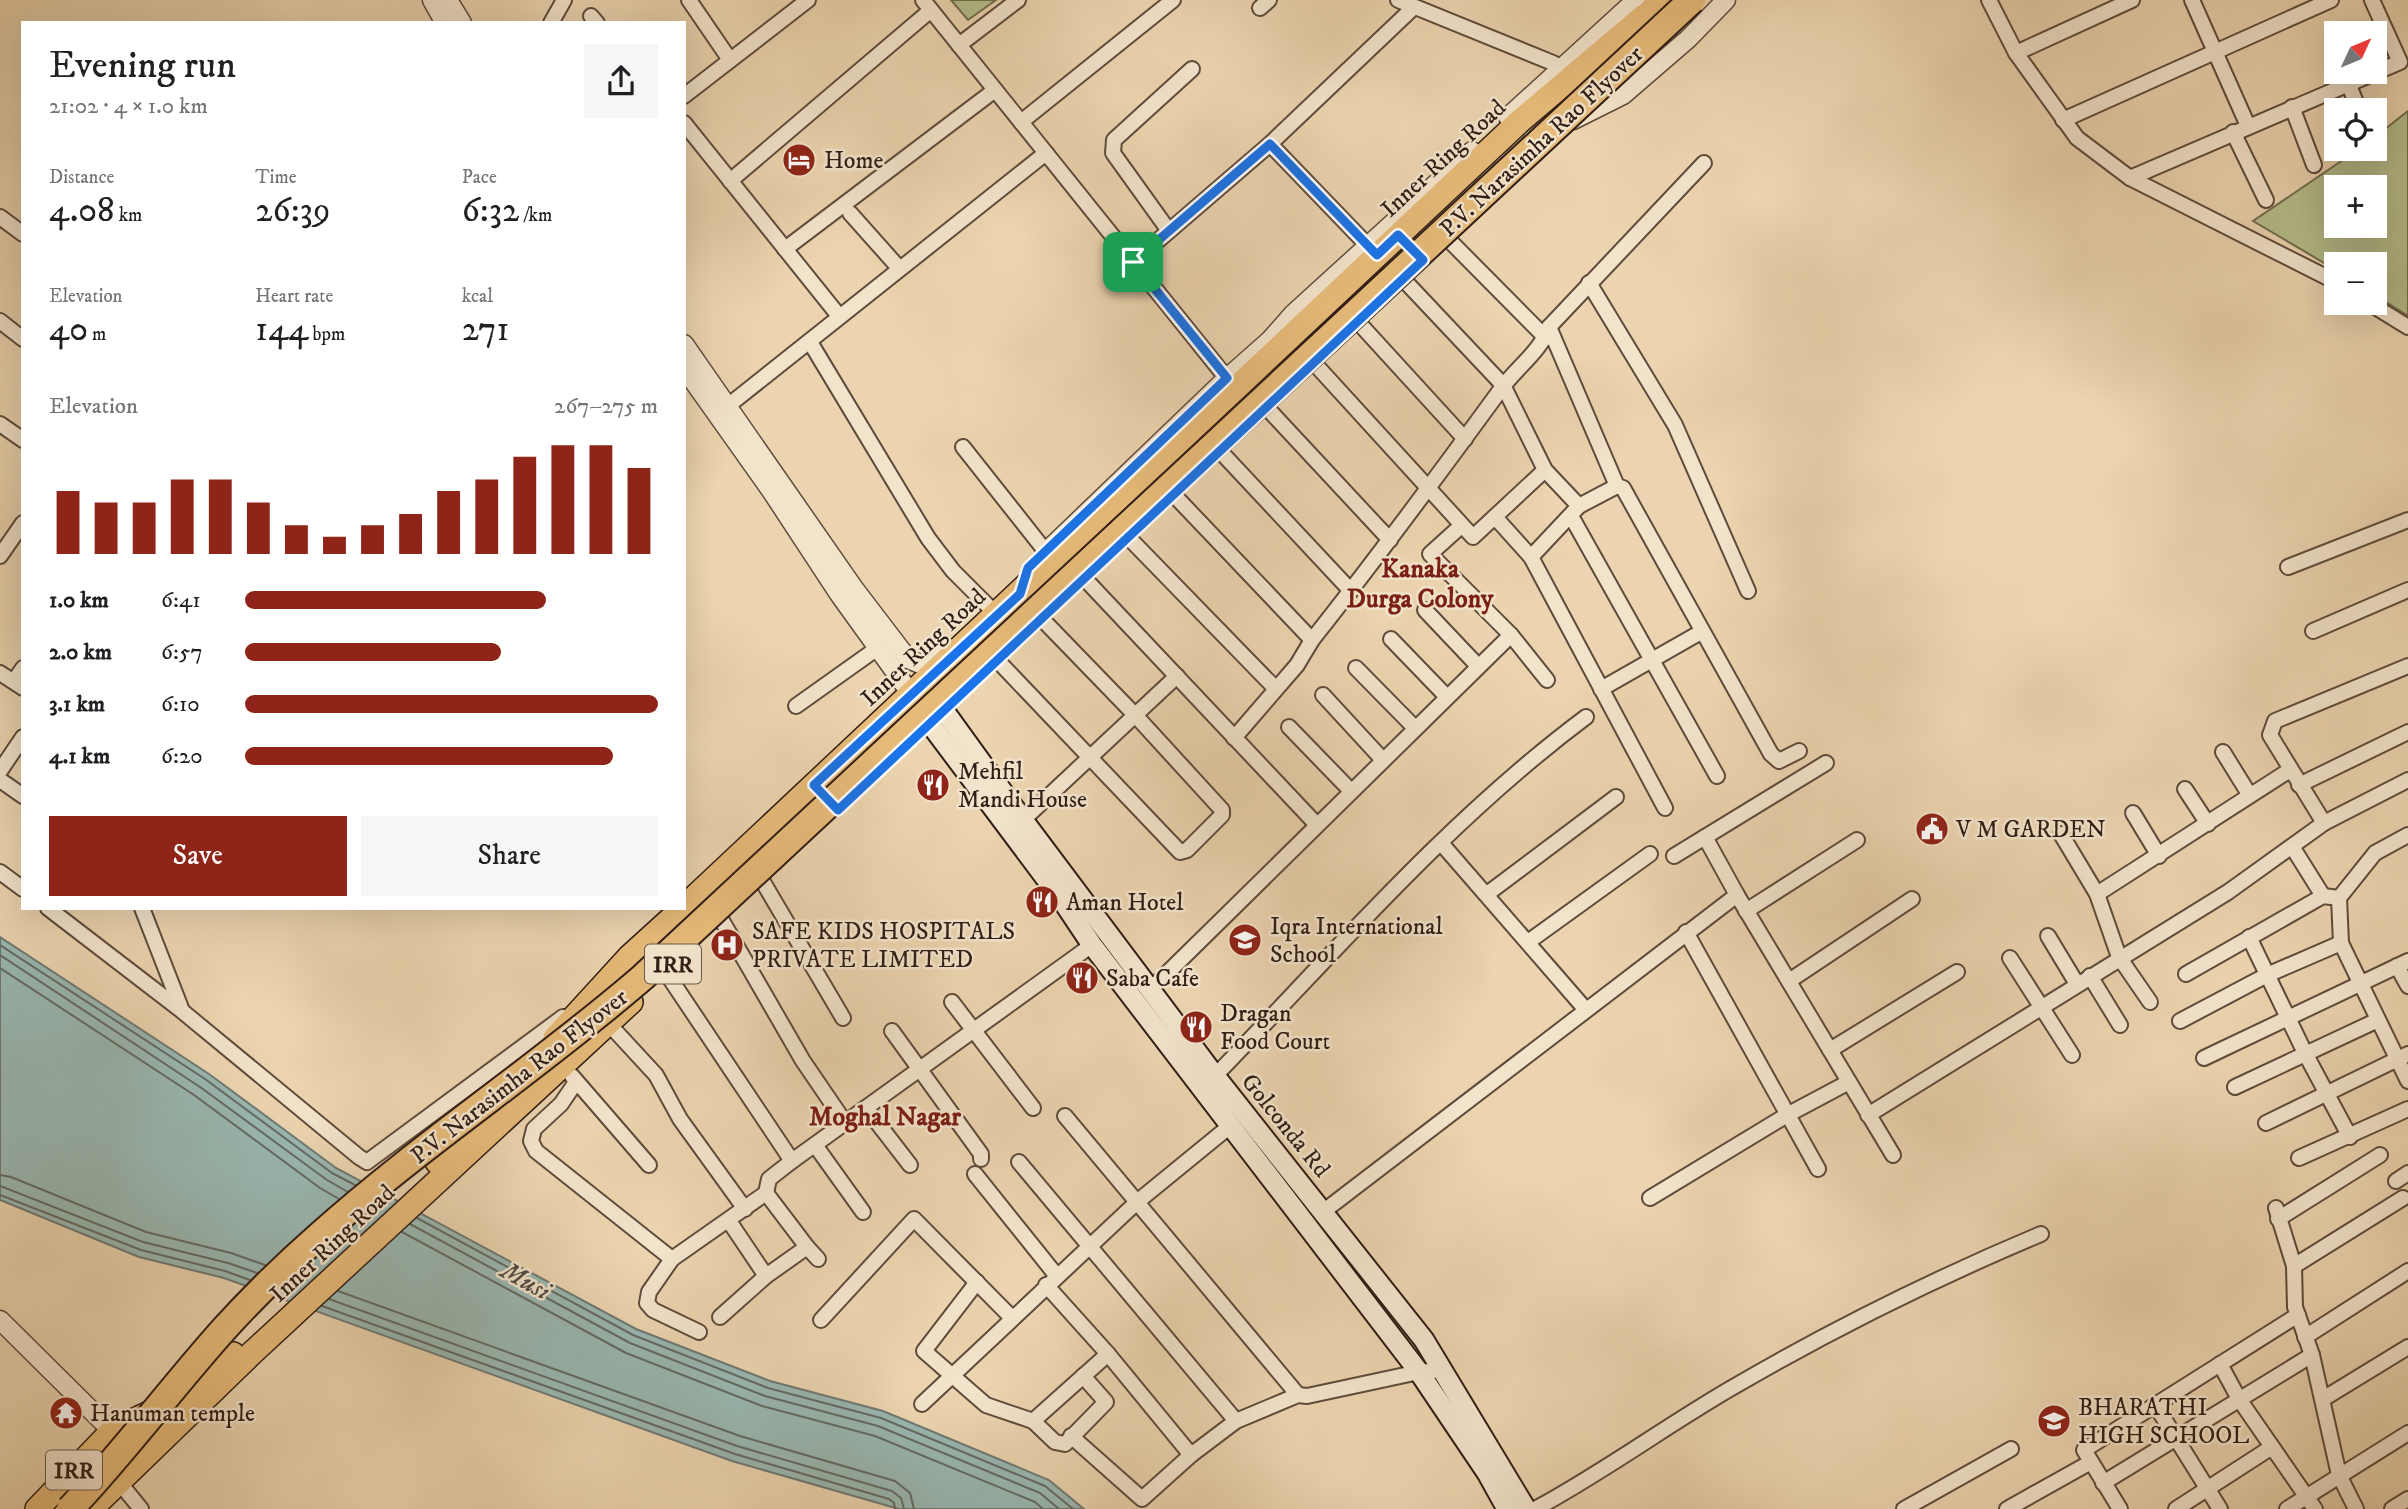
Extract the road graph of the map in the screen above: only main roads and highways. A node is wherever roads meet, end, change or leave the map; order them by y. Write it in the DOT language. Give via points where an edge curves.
graph roads {
  1 [pos="1664,0"];
  2 [pos="1695,0"];
  3 [pos="1639,38"];
  4 [pos="1398,235"];
  5 [pos="1423,260"];
  6 [pos="938,718"];
  7 [pos="810,788"];
  8 [pos="834,814"];
  9 [pos="686,906"];
  10 [pos="682,910"];
  11 [pos="498,1113"];
  12 [pos="246,1350"];
  13 [pos="37,1509"];
  14 [pos="48,1509"];
  15 [pos="70,1509"];
  16 [pos="91,1509"];
  17 [pos="1507,1509"];
  18 [pos="1526,1509"];
  1 -- 3 [label="highway, P.V. Narasimha Rao Flyover"];
  1 -- 4 [label="main road, Inner Ring Road / IRR" via="1568,71"];
  2 -- 3 [label="highway, P.V. Narasimha Rao Flyover, bridge"];
  2 -- 5 [label="main road"];
  3 -- 14 [label="highway, P.V. Narasimha Rao Flyover" via="631,965 529,1049 415,1133 310,1227 252,1284"];
  3 -- 15 [label="highway, P.V. Narasimha Rao Flyover, bridge" via="643,977 321,1234 225,1327"];
  4 -- 5 [label="main road"];
  4 -- 7 [label="main road, Inner Ring Road / IRR" via="1373,251 1230,383 1020,594"];
  5 -- 6 [label="main road"];
  6 -- 8 [label="main road, Inner Ring Road / IRR"];
  6 -- 17 [label="main road, Golconda Rd" via="1092,945 1419,1372"];
  6 -- 18 [label="main road, Golconda Rd" via="1023,820 1215,1076 1424,1340"];
  7 -- 8 [label="main road"];
  7 -- 9 [label="main road, Inner Ring Road / IRR"];
  8 -- 11 [label="main road, Inner Ring Road / IRR" via="608,1023 570,1072"];
  10 -- 11 [label="main road, Inner Ring Road / IRR" via="615,972"];
  11 -- 12 [label="main road, Inner Ring Road / IRR"];
  12 -- 13 [label="main road, Inner Ring Road / IRR" via="178,1399 112,1431"];
  12 -- 16 [label="main road, Inner Ring Road / IRR"];
}
